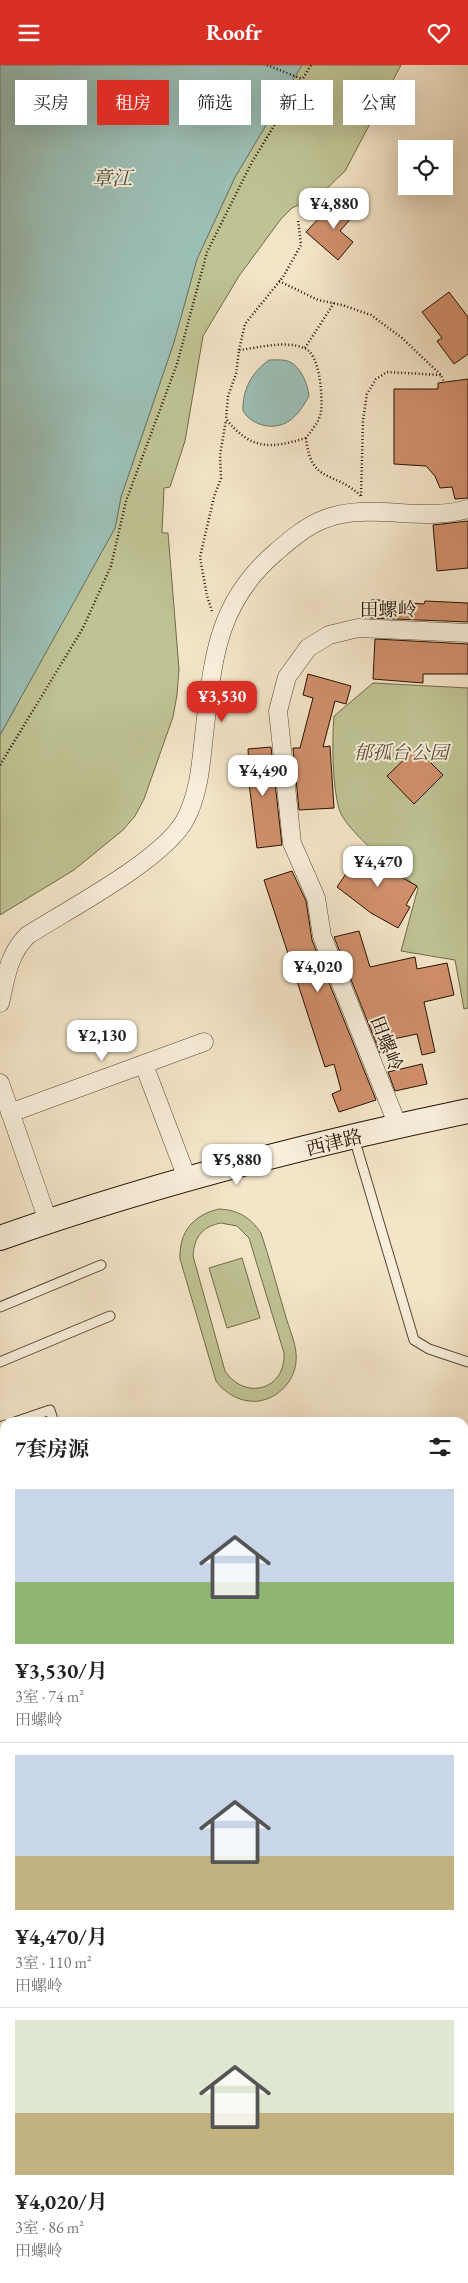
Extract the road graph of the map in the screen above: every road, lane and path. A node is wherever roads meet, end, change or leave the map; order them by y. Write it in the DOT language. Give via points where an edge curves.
graph roads {
  1 [pos="267,65"];
  2 [pos="310,65"];
  3 [pos="302,79"];
  4 [pos="298,219"];
  5 [pos="279,281"];
  6 [pos="334,303"];
  7 [pos="305,348"];
  8 [pos="239,351"];
  9 [pos="441,375"];
  10 [pos="444,382"];
  11 [pos="226,419"];
  12 [pos="306,438"];
  13 [pos="361,504"];
  14 [pos="468,509"];
  15 [pos="468,633"];
  16 [pos="220,634"];
  17 [pos="0,765"];
  18 [pos="0,1003"];
  19 [pos="204,1042"];
  20 [pos="144,1065"];
  21 [pos="0,1083"];
  22 [pos="468,1111"];
  23 [pos="10,1113"];
  24 [pos="398,1126"];
  25 [pos="354,1137"];
  26 [pos="187,1178"];
  27 [pos="48,1221"];
  28 [pos="0,1237"];
  29 [pos="101,1265"];
  30 [pos="0,1307"];
  31 [pos="110,1316"];
  32 [pos="0,1362"];
  33 [pos="468,1362"];
  34 [pos="30,1417"];
  35 [pos="52,1417"];
  1 -- 3 [label="path"];
  2 -- 3 [label="path"];
  3 -- 17 [label="path" via="252,162 207,251 177,364 126,501 112,567 82,629"];
  4 -- 5 [label="path" via="301,245"];
  5 -- 6 [label="path" via="318,300"];
  5 -- 8 [label="path" via="245,324"];
  6 -- 7 [label="path"];
  6 -- 9 [label="path" via="371,315 402,338"];
  7 -- 8 [label="path" via="280,345"];
  7 -- 12 [label="path" via="314,356 321,393 321,413 315,428"];
  8 -- 11 [label="path"];
  9 -- 10 [label="path"];
  9 -- 13 [label="path" via="387,373 376,379 367,394 363,420"];
  11 -- 12 [label="path" via="241,436 260,444 274,446"];
  11 -- 16 [label="path" via="220,455 221,477 200,557 207,596"];
  12 -- 13 [label="path" via="307,454 313,467"];
  13 -- 14 [label="street" via="438,514"];
  13 -- 16 [label="street" via="322,520 292,538 263,563 237,594"];
  15 -- 24 [label="street, 田螺岭" via="358,628 329,635 308,648 286,677 278,711 292,843 316,898 322,936"];
  16 -- 18 [label="street" via="214,654 196,791 184,821 146,860 18,944 8,964"];
  19 -- 20 [label="street"];
  20 -- 23 [label="street"];
  20 -- 26 [label="street"];
  21 -- 23 [label="street"];
  22 -- 24 [label="main road, 西津路"];
  23 -- 27 [label="street"];
  24 -- 25 [label="main road, 西津路"];
  25 -- 26 [label="main road, 西津路"];
  25 -- 33 [label="lane" via="414,1340 429,1349"];
  26 -- 27 [label="main road, 西津路"];
  27 -- 28 [label="main road, 西津路"];
  29 -- 30 [label="lane"];
  31 -- 32 [label="lane"];
  34 -- 35 [label="lane" via="50,1410"];
}
